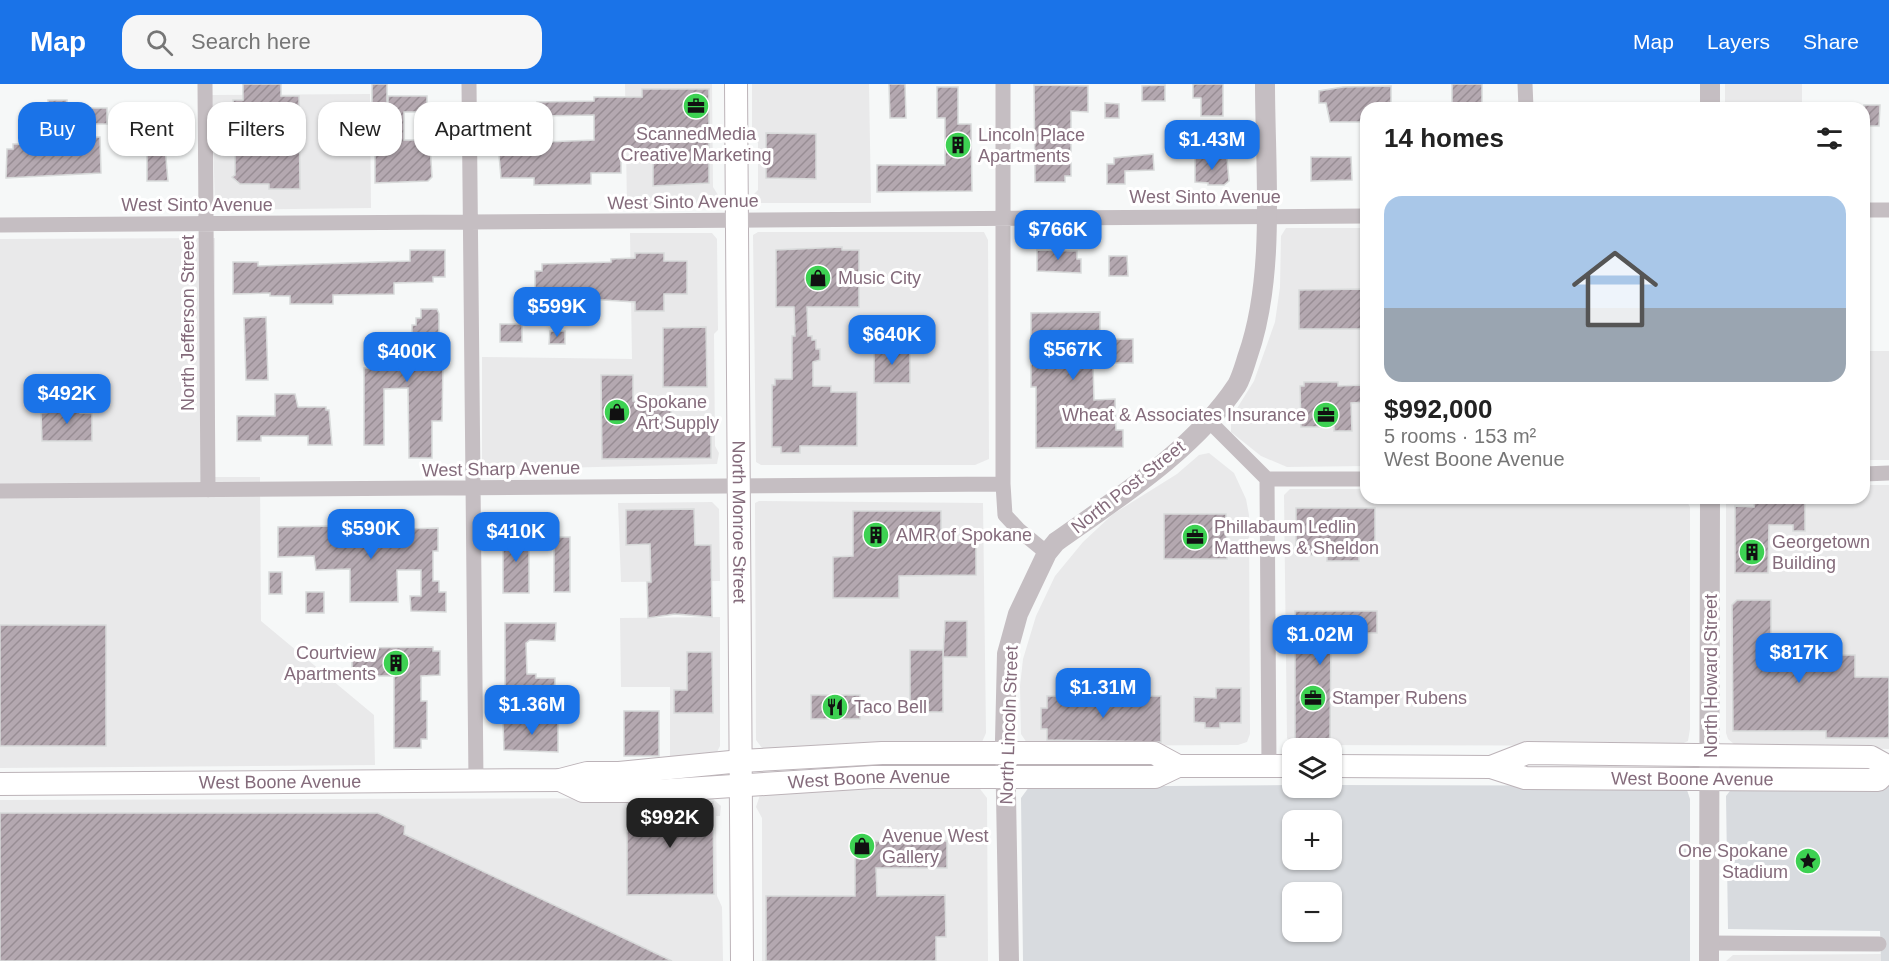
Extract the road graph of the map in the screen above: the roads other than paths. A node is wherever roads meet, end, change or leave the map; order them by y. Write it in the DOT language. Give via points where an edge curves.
graph roads {
  1 [pos="205,84"];
  2 [pos="469,84"];
  3 [pos="736,84"];
  4 [pos="1003,84"];
  5 [pos="1265,84"];
  6 [pos="1525,84"];
  7 [pos="1710,84"];
  8 [pos="1526,102"];
  9 [pos="1710,102"];
  10 [pos="1870,210"];
  11 [pos="1889,210"];
  12 [pos="1360,216"];
  13 [pos="1265,217"];
  14 [pos="1004,218"];
  15 [pos="737,221"];
  16 [pos="208,224"];
  17 [pos="470,224"];
  18 [pos="0,225"];
  19 [pos="1209,421"];
  20 [pos="1889,473"];
  21 [pos="1870,474"];
  22 [pos="1267,479"];
  23 [pos="1360,479"];
  24 [pos="1003,484"];
  25 [pos="740,485"];
  26 [pos="208,489"];
  27 [pos="474,489"];
  28 [pos="0,491"];
  29 [pos="1710,504"];
  30 [pos="1047,553"];
  31 [pos="1005,753"];
  32 [pos="1711,753"];
  33 [pos="741,761"];
  34 [pos="1178,766"];
  35 [pos="1269,766"];
  36 [pos="1282,766"];
  37 [pos="1342,766"];
  38 [pos="1491,767"];
  39 [pos="1889,768"];
  40 [pos="1006,777"];
  41 [pos="1711,778"];
  42 [pos="560,780"];
  43 [pos="476,782"];
  44 [pos="0,784"];
  45 [pos="741,786"];
  46 [pos="1879,944"];
  47 [pos="1709,952"];
  48 [pos="742,961"];
  49 [pos="1009,961"];
  1 -- 16 [label="street, North Jefferson Street"];
  2 -- 17 [label="street"];
  3 -- 15 [label="main road, North Monroe Street"];
  4 -- 14 [label="street"];
  5 -- 13 [label="street, North Post Street"];
  6 -- 8 [label="street"];
  7 -- 9 [label="street"];
  10 -- 11 [label="street"];
  12 -- 13 [label="street, West Sinto Avenue"];
  13 -- 14 [label="street, West Sinto Avenue"];
  13 -- 19 [label="street, North Post Street" via="1265,273 1258,327 1238,383"];
  14 -- 15 [label="street, West Sinto Avenue"];
  14 -- 24 [label="street"];
  15 -- 17 [label="street, West Sinto Avenue"];
  15 -- 25 [label="main road, North Monroe Street"];
  16 -- 17 [label="street, West Sinto Avenue"];
  16 -- 18 [label="street, West Sinto Avenue"];
  16 -- 26 [label="street, North Jefferson Street"];
  17 -- 27 [label="street"];
  19 -- 22 [label="street"];
  19 -- 30 [label="street, North Post Street"];
  20 -- 21 [label="street"];
  22 -- 23 [label="street"];
  22 -- 35 [label="street"];
  24 -- 25 [label="street, West Sharp Avenue"];
  24 -- 30 [label="street" via="1005,514"];
  25 -- 27 [label="street, West Sharp Avenue"];
  25 -- 33 [label="main road, North Monroe Street"];
  26 -- 27 [label="street, West Sharp Avenue"];
  26 -- 28 [label="street, West Sharp Avenue"];
  27 -- 43 [label="street"];
  29 -- 32 [label="street, North Howard Street"];
  30 -- 31 [label="street, North Lincoln Street" via="1018,614 1007,654"];
  31 -- 33 [label="main road, West Boone Avenue" via="882,753"];
  31 -- 34 [label="main road, West Boone Avenue" via="1154,753"];
  31 -- 40 [label="street, North Lincoln Street"];
  32 -- 38 [label="main road, West Boone Avenue" via="1527,753"];
  32 -- 39 [label="main road, West Boone Avenue" via="1871,757"];
  32 -- 41 [label="street, North Howard Street"];
  33 -- 42 [label="main road, West Boone Avenue" via="646,771 587,772"];
  33 -- 45 [label="main road, North Monroe Street"];
  34 -- 35 [label="main road, West Boone Avenue"];
  34 -- 40 [label="main road, West Boone Avenue" via="1155,777"];
  35 -- 36 [label="main road, West Boone Avenue"];
  37 -- 38 [label="main road, West Boone Avenue"];
  38 -- 41 [label="main road, West Boone Avenue" via="1526,778"];
  39 -- 41 [label="main road, West Boone Avenue" via="1878,780"];
  40 -- 45 [label="main road, West Boone Avenue" via="843,778"];
  40 -- 49 [label="street, North Lincoln Street"];
  41 -- 47 [label="street, North Howard Street"];
  42 -- 43 [label="main road, West Boone Avenue"];
  42 -- 45 [label="main road, West Boone Avenue" via="583,791"];
  43 -- 44 [label="main road, West Boone Avenue"];
  45 -- 48 [label="main road, North Monroe Street"];
  46 -- 47 [label="street"];
}
